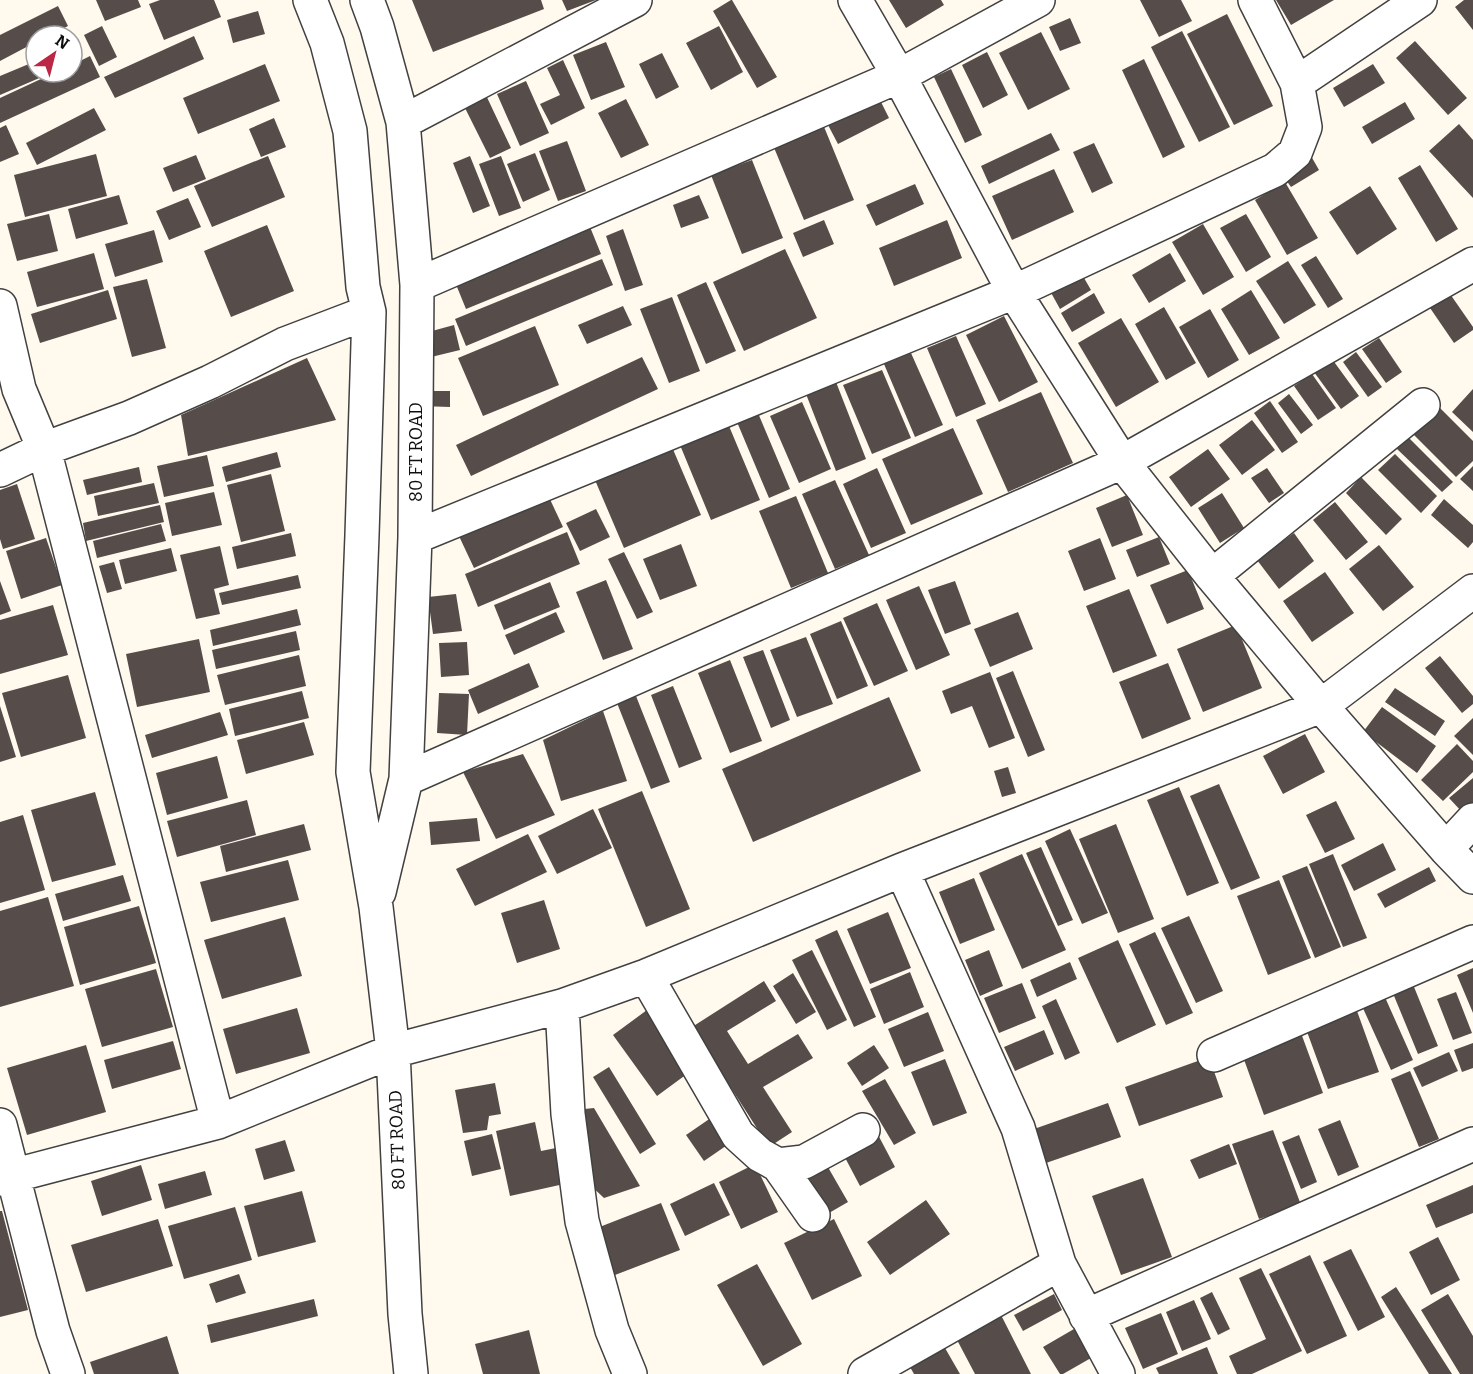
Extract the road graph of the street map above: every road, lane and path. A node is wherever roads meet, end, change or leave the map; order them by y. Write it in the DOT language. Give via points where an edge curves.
graph roads {
  1 [pos="310,0"];
  2 [pos="367,0"];
  3 [pos="634,0"];
  4 [pos="855,0"];
  5 [pos="1037,0"];
  6 [pos="1255,0"];
  7 [pos="1420,0"];
  8 [pos="899,76"];
  9 [pos="1298,83"];
  10 [pos="403,122"];
  11 [pos="1473,264"];
  12 [pos="417,285"];
  13 [pos="1014,292"];
  14 [pos="0,306"];
  15 [pos="369,312"];
  16 [pos="1423,405"];
  17 [pos="44,449"];
  18 [pos="1122,462"];
  19 [pos="0,470"];
  20 [pos="416,537"];
  21 [pos="1212,576"];
  22 [pos="1473,591"];
  23 [pos="1321,706"];
  24 [pos="406,780"];
  25 [pos="1473,820"];
  26 [pos="1446,849"];
  27 [pos="902,870"];
  28 [pos="1473,877"];
  29 [pos="376,907"];
  30 [pos="1473,942"];
  31 [pos="646,976"];
  32 [pos="562,1006"];
  33 [pos="393,1051"];
  34 [pos="1214,1055"];
  35 [pos="218,1122"];
  36 [pos="0,1125"];
  37 [pos="862,1130"];
  38 [pos="1473,1144"];
  39 [pos="778,1165"];
  40 [pos="6,1177"];
  41 [pos="813,1215"];
  42 [pos="1059,1264"];
  43 [pos="1086,1316"];
  44 [pos="68,1374"];
  45 [pos="411,1374"];
  46 [pos="630,1374"];
  47 [pos="865,1374"];
  48 [pos="1118,1374"];
  1 -- 15 [label="street, 80 FT ROAD" via="327,43 350,131 363,287"];
  2 -- 10 [label="street, 80 FT ROAD"];
  3 -- 10 [label="street"];
  4 -- 8 [label="street"];
  5 -- 8 [label="street"];
  6 -- 9 [label="street"];
  7 -- 9 [label="street"];
  8 -- 12 [label="street"];
  8 -- 13 [label="street"];
  9 -- 13 [label="street" via="1305,128 1295,153 1275,170"];
  10 -- 12 [label="street, 80 FT ROAD"];
  11 -- 18 [label="street"];
  12 -- 20 [label="street, 80 FT ROAD"];
  13 -- 18 [label="street"];
  13 -- 20 [label="street"];
  14 -- 17 [label="street" via="19,389"];
  15 -- 17 [label="street" via="285,344 129,418"];
  15 -- 29 [label="street, 80 FT ROAD" via="352,772"];
  16 -- 21 [label="street"];
  17 -- 19 [label="street"];
  17 -- 35 [label="street"];
  18 -- 21 [label="street"];
  18 -- 24 [label="street"];
  20 -- 24 [label="street, 80 FT ROAD"];
  21 -- 23 [label="street"];
  22 -- 23 [label="street"];
  23 -- 26 [label="street"];
  23 -- 27 [label="street"];
  24 -- 29 [label="street, 80 FT ROAD"];
  25 -- 26 [label="street"];
  26 -- 28 [label="street"];
  27 -- 31 [label="street"];
  27 -- 42 [label="street" via="1018,1128"];
  29 -- 33 [label="street, 80 FT ROAD"];
  30 -- 34 [label="street"];
  31 -- 32 [label="street"];
  31 -- 39 [label="street" via="738,1135"];
  32 -- 33 [label="street"];
  32 -- 46 [label="street" via="568,1114 582,1221 612,1330"];
  33 -- 35 [label="street"];
  33 -- 45 [label="street, 80 FT ROAD"];
  35 -- 40 [label="street"];
  36 -- 40 [label="street"];
  37 -- 39 [label="street" via="804,1162"];
  38 -- 43 [label="street"];
  39 -- 41 [label="street"];
  40 -- 44 [label="street"];
  42 -- 43 [label="street"];
  42 -- 47 [label="street"];
  43 -- 48 [label="street"];
}
